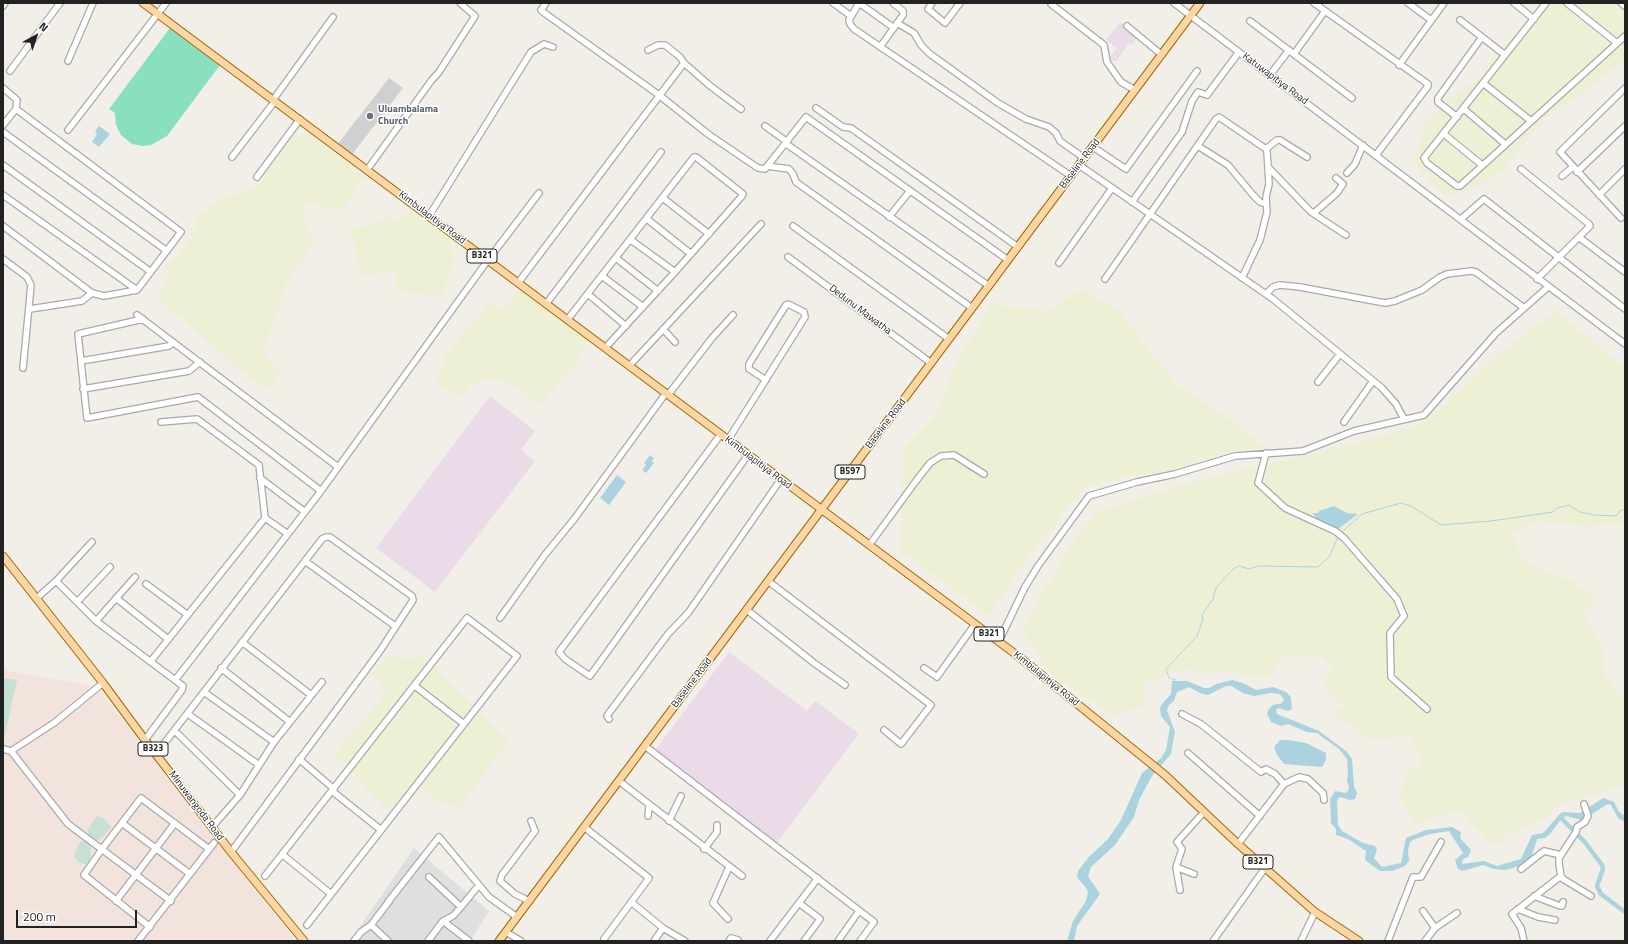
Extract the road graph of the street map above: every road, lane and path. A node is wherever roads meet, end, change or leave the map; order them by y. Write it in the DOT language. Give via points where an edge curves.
graph roads {
  1 [pos="5,3"];
  2 [pos="60,3"];
  3 [pos="93,3"];
  4 [pos="143,3"];
  5 [pos="166,3"];
  6 [pos="460,3"];
  7 [pos="546,3"];
  8 [pos="833,3"];
  9 [pos="859,3"];
  10 [pos="893,3"];
  11 [pos="932,3"];
  12 [pos="960,3"];
  13 [pos="1174,3"];
  14 [pos="1200,3"];
  15 [pos="1314,3"];
  16 [pos="1408,3"];
  17 [pos="1444,3"];
  18 [pos="1514,3"];
  19 [pos="1546,3"];
  20 [pos="1567,3"];
  21 [pos="1621,3"];
  22 [pos="1051,4"];
  23 [pos="3,6"];
  24 [pos="1625,6"];
  25 [pos="1325,11"];
  26 [pos="158,14"];
  27 [pos="851,16"];
  28 [pos="1191,16"];
  29 [pos="333,17"];
  30 [pos="1534,19"];
  31 [pos="1431,20"];
  32 [pos="1460,20"];
  33 [pos="1250,21"];
  34 [pos="896,25"];
  35 [pos="1127,26"];
  36 [pos="1625,36"];
  37 [pos="1482,37"];
  38 [pos="1617,43"];
  39 [pos="553,47"];
  40 [pos="880,47"];
  41 [pos="648,50"];
  42 [pos="1289,50"];
  43 [pos="1239,52"];
  44 [pos="1294,54"];
  45 [pos="1162,55"];
  46 [pos="1505,55"];
  47 [pos="68,61"];
  48 [pos="684,64"];
  49 [pos="1399,65"];
  50 [pos="10,71"];
  51 [pos="1197,71"];
  52 [pos="1270,75"];
  53 [pos="1483,83"];
  54 [pos="3,88"];
  55 [pos="1625,88"];
  56 [pos="1135,90"];
  57 [pos="659,95"];
  58 [pos="1352,98"];
  59 [pos="274,100"];
  60 [pos="816,108"];
  61 [pos="16,109"];
  62 [pos="741,109"];
  63 [pos="1464,109"];
  64 [pos="1458,117"];
  65 [pos="300,119"];
  66 [pos="1531,122"];
  67 [pos="3,125"];
  68 [pos="764,126"];
  69 [pos="1625,126"];
  70 [pos="68,130"];
  71 [pos="3,132"];
  72 [pos="1444,134"];
  73 [pos="785,142"];
  74 [pos="1505,144"];
  75 [pos="1363,145"];
  76 [pos="1198,146"];
  77 [pos="1093,147"];
  78 [pos="1266,149"];
  79 [pos="661,152"];
  80 [pos="1376,155"];
  81 [pos="232,157"];
  82 [pos="1307,157"];
  83 [pos="1084,158"];
  84 [pos="3,165"];
  85 [pos="1079,165"];
  86 [pos="1482,165"];
  87 [pos="767,166"];
  88 [pos="1268,167"];
  89 [pos="1573,167"];
  90 [pos="1521,169"];
  91 [pos="1625,169"];
  92 [pos="367,170"];
  93 [pos="1577,172"];
  94 [pos="1347,173"];
  95 [pos="1071,176"];
  96 [pos="1562,176"];
  97 [pos="257,177"];
  98 [pos="1336,178"];
  99 [pos="1112,188"];
  100 [pos="909,192"];
  101 [pos="539,193"];
  102 [pos="3,195"];
  103 [pos="1599,195"];
  104 [pos="663,198"];
  105 [pos="1132,202"];
  106 [pos="1266,204"];
  107 [pos="1311,212"];
  108 [pos="1151,215"];
  109 [pos="429,216"];
  110 [pos="889,217"];
  111 [pos="1621,218"];
  112 [pos="647,219"];
  113 [pos="1461,220"];
  114 [pos="761,224"];
  115 [pos="3,226"];
  116 [pos="794,226"];
  117 [pos="709,234"];
  118 [pos="1346,235"];
  119 [pos="1580,238"];
  120 [pos="630,240"];
  121 [pos="1018,248"];
  122 [pos="167,251"];
  123 [pos="691,254"];
  124 [pos="788,257"];
  125 [pos="616,258"];
  126 [pos="1559,258"];
  127 [pos="3,259"];
  128 [pos="488,260"];
  129 [pos="1008,260"];
  130 [pos="1059,263"];
  131 [pos="151,272"];
  132 [pos="675,272"];
  133 [pos="1625,272"];
  134 [pos="602,276"];
  135 [pos="1242,278"];
  136 [pos="1105,279"];
  137 [pos="1537,279"];
  138 [pos="518,282"];
  139 [pos="988,286"];
  140 [pos="1548,287"];
  141 [pos="137,290"];
  142 [pos="658,291"];
  143 [pos="92,293"];
  144 [pos="588,294"];
  145 [pos="1266,294"];
  146 [pos="546,304"];
  147 [pos="642,307"];
  148 [pos="972,308"];
  149 [pos="1524,308"];
  150 [pos="1625,309"];
  151 [pos="30,310"];
  152 [pos="137,315"];
  153 [pos="733,315"];
  154 [pos="143,319"];
  155 [pos="568,319"];
  156 [pos="626,326"];
  157 [pos="663,329"];
  158 [pos="949,339"];
  159 [pos="172,342"];
  160 [pos="675,342"];
  161 [pos="1624,343"];
  162 [pos="606,347"];
  163 [pos="1340,354"];
  164 [pos="81,361"];
  165 [pos="200,362"];
  166 [pos="931,363"];
  167 [pos="630,366"];
  168 [pos="23,368"];
  169 [pos="766,380"];
  170 [pos="1373,381"];
  171 [pos="1318,382"];
  172 [pos="83,389"];
  173 [pos="667,394"];
  174 [pos="1404,420"];
  175 [pos="162,422"];
  176 [pos="1344,422"];
  177 [pos="721,434"];
  178 [pos="728,440"];
  179 [pos="1266,454"];
  180 [pos="748,455"];
  181 [pos="338,467"];
  182 [pos="984,474"];
  183 [pos="260,478"];
  184 [pos="781,479"];
  185 [pos="321,491"];
  186 [pos="822,509"];
  187 [pos="305,512"];
  188 [pos="265,518"];
  189 [pos="288,534"];
  190 [pos="92,542"];
  191 [pos="870,544"];
  192 [pos="3,556"];
  193 [pos="305,561"];
  194 [pos="110,567"];
  195 [pos="136,577"];
  196 [pos="56,581"];
  197 [pos="768,581"];
  198 [pos="146,584"];
  199 [pos="37,598"];
  200 [pos="116,598"];
  201 [pos="78,601"];
  202 [pos="747,610"];
  203 [pos="188,615"];
  204 [pos="500,618"];
  205 [pos="96,621"];
  206 [pos="975,624"];
  207 [pos="395,626"];
  208 [pos="168,639"];
  209 [pos="999,641"];
  210 [pos="242,642"];
  211 [pos="151,661"];
  212 [pos="221,668"];
  213 [pos="924,668"];
  214 [pos="176,679"];
  215 [pos="322,682"];
  216 [pos="103,683"];
  217 [pos="844,685"];
  218 [pos="415,686"];
  219 [pos="204,692"];
  220 [pos="311,695"];
  221 [pos="1427,709"];
  222 [pos="188,714"];
  223 [pos="1182,714"];
  224 [pos="609,719"];
  225 [pos="290,722"];
  226 [pos="464,724"];
  227 [pos="884,730"];
  228 [pos="175,731"];
  229 [pos="145,740"];
  230 [pos="274,742"];
  231 [pos="645,746"];
  232 [pos="3,749"];
  233 [pos="12,751"];
  234 [pos="1188,753"];
  235 [pos="156,754"];
  236 [pos="299,759"];
  237 [pos="259,766"];
  238 [pos="619,781"];
  239 [pos="1284,784"];
  240 [pos="333,790"];
  241 [pos="240,795"];
  242 [pos="681,796"];
  243 [pos="1324,800"];
  244 [pos="1584,804"];
  245 [pos="649,805"];
  246 [pos="1204,812"];
  247 [pos="648,816"];
  248 [pos="1260,816"];
  249 [pos="531,821"];
  250 [pos="669,821"];
  251 [pos="122,823"];
  252 [pos="175,823"];
  253 [pos="717,825"];
  254 [pos="212,827"];
  255 [pos="584,827"];
  256 [pos="381,830"];
  257 [pos="1441,842"];
  258 [pos="214,843"];
  259 [pos="1238,844"];
  260 [pos="102,849"];
  261 [pos="156,849"];
  262 [pos="209,849"];
  263 [pos="704,849"];
  264 [pos="231,852"];
  265 [pos="1561,854"];
  266 [pos="283,855"];
  267 [pos="729,867"];
  268 [pos="1176,867"];
  269 [pos="1265,868"];
  270 [pos="1521,869"];
  271 [pos="190,874"];
  272 [pos="1194,874"];
  273 [pos="135,876"];
  274 [pos="266,876"];
  275 [pos="742,876"];
  276 [pos="1561,876"];
  277 [pos="429,877"];
  278 [pos="818,878"];
  279 [pos="479,885"];
  280 [pos="400,887"];
  281 [pos="1180,890"];
  282 [pos="331,894"];
  283 [pos="1534,896"];
  284 [pos="1591,896"];
  285 [pos="116,901"];
  286 [pos="171,901"];
  287 [pos="528,901"];
  288 [pos="388,902"];
  289 [pos="631,902"];
  290 [pos="1563,902"];
  291 [pos="799,904"];
  292 [pos="461,907"];
  293 [pos="1518,909"];
  294 [pos="859,911"];
  295 [pos="1423,911"];
  296 [pos="1315,912"];
  297 [pos="1457,913"];
  298 [pos="517,917"];
  299 [pos="728,919"];
  300 [pos="1555,920"];
  301 [pos="443,921"];
  302 [pos="307,925"];
  303 [pos="371,925"];
  304 [pos="150,927"];
  305 [pos="663,928"];
  306 [pos="1435,928"];
  307 [pos="506,932"];
  308 [pos="604,939"];
  309 [pos="738,940"];
  310 [pos="138,941"];
  311 [pos="304,941"];
  312 [pos="354,941"];
  313 [pos="388,941"];
  314 [pos="428,941"];
  315 [pos="469,941"];
  316 [pos="499,941"];
  317 [pos="521,941"];
  318 [pos="654,941"];
  319 [pos="685,941"];
  320 [pos="729,941"];
  321 [pos="770,941"];
  322 [pos="804,941"];
  323 [pos="838,941"];
  324 [pos="860,941"];
  325 [pos="1213,941"];
  326 [pos="1301,941"];
  327 [pos="1358,941"];
  328 [pos="1388,941"];
  329 [pos="1425,941"];
  330 [pos="1524,941"];
  1 -- 23 [label="street"];
  2 -- 50 [label="street"];
  3 -- 47 [label="street"];
  4 -- 26 [label="main road, Kimbulapitiya Road / B321"];
  5 -- 26 [label="street"];
  6 -- 92 [label="street" via="475,16 439,72"];
  7 -- 57 [label="street" via="543,12"];
  8 -- 27 [label="street"];
  9 -- 27 [label="street"];
  9 -- 34 [label="street"];
  10 -- 34 [label="street" via="903,11"];
  11 -- 12 [label="street" via="928,9 945,23"];
  13 -- 28 [label="street, Katuwapitiya Road"];
  14 -- 28 [label="main road, Baseline Road / B597"];
  15 -- 25 [label="street"];
  16 -- 31 [label="street"];
  17 -- 31 [label="street"];
  18 -- 30 [label="street"];
  19 -- 30 [label="street"];
  20 -- 38 [label="street"];
  21 -- 24 [label="street"];
  22 -- 56 [label="street" via="1104,45 1107,62 1121,82"];
  25 -- 44 [label="street"];
  25 -- 49 [label="street"];
  26 -- 59 [label="main road, Kimbulapitiya Road / B321"];
  26 -- 70 [label="street"];
  27 -- 40 [label="street" via="850,24"];
  28 -- 43 [label="street, Katuwapitiya Road"];
  28 -- 45 [label="main road, Baseline Road / B597"];
  29 -- 59 [label="street"];
  30 -- 46 [label="street"];
  31 -- 49 [label="street"];
  32 -- 37 [label="street"];
  33 -- 42 [label="street"];
  34 -- 40 [label="street"];
  34 -- 83 [label="street" via="914,33 930,54 998,103 1026,119 1049,127 1060,141"];
  35 -- 45 [label="street"];
  36 -- 38 [label="street"];
  37 -- 46 [label="street"];
  37 -- 64 [label="street" via="1438,98 1438,102"];
  38 -- 66 [label="street"];
  39 -- 109 [label="street" via="544,44 531,52"];
  40 -- 95 [label="street"];
  41 -- 48 [label="street" via="665,45 680,57"];
  42 -- 44 [label="street"];
  42 -- 52 [label="street"];
  43 -- 52 [label="street, Katuwapitiya Road"];
  43 -- 105 [label="street" via="1207,95 1198,92 1192,101 1182,132"];
  44 -- 58 [label="street"];
  45 -- 56 [label="main road, Baseline Road / B597"];
  46 -- 53 [label="street"];
  48 -- 57 [label="street"];
  48 -- 62 [label="street"];
  49 -- 80 [label="street" via="1428,86"];
  51 -- 77 [label="street" via="1126,170"];
  52 -- 75 [label="street, Katuwapitiya Road"];
  53 -- 63 [label="street"];
  53 -- 66 [label="street"];
  54 -- 61 [label="street" via="18,100"];
  55 -- 89 [label="street" via="1560,152"];
  56 -- 77 [label="main road, Baseline Road / B597"];
  57 -- 87 [label="street" via="708,134 758,168 765,169"];
  57 -- 138 [label="street"];
  59 -- 65 [label="main road, Kimbulapitiya Road / B321"];
  59 -- 81 [label="street"];
  60 -- 121 [label="street" via="843,127 851,128"];
  61 -- 67 [label="street"];
  61 -- 122 [label="street" via="181,232"];
  63 -- 64 [label="street"];
  63 -- 74 [label="street"];
  64 -- 72 [label="street"];
  65 -- 92 [label="main road, Kimbulapitiya Road / B321"];
  65 -- 97 [label="street"];
  66 -- 74 [label="street"];
  68 -- 73 [label="street"];
  69 -- 93 [label="street"];
  71 -- 122 [label="street"];
  72 -- 86 [label="street"];
  72 -- 86 [label="street" via="1424,158 1428,163 1458,186"];
  73 -- 87 [label="street"];
  73 -- 100 [label="street" via="806,117"];
  73 -- 110 [label="street"];
  74 -- 86 [label="street"];
  75 -- 80 [label="street, Katuwapitiya Road"];
  75 -- 94 [label="street" via="1355,164"];
  76 -- 78 [label="street" via="1219,117"];
  76 -- 106 [label="street" via="1228,165 1253,196"];
  76 -- 108 [label="street"];
  77 -- 83 [label="main road, Baseline Road / B597"];
  78 -- 82 [label="street" via="1280,140"];
  78 -- 88 [label="street"];
  79 -- 146 [label="street"];
  80 -- 113 [label="street, Katuwapitiya Road"];
  83 -- 85 [label="main road, Baseline Road / B597"];
  84 -- 131 [label="street"];
  85 -- 95 [label="main road, Baseline Road / B597"];
  85 -- 99 [label="street"];
  87 -- 148 [label="street" via="789,169 796,182"];
  88 -- 106 [label="street"];
  88 -- 107 [label="street"];
  89 -- 93 [label="street"];
  89 -- 96 [label="street"];
  90 -- 119 [label="street" via="1589,224"];
  91 -- 103 [label="street"];
  92 -- 109 [label="main road, Kimbulapitiya Road / B321"];
  93 -- 103 [label="street"];
  95 -- 121 [label="main road, Baseline Road / B597"];
  98 -- 107 [label="street" via="1343,184 1337,193 1315,212"];
  99 -- 105 [label="street"];
  99 -- 130 [label="street"];
  100 -- 110 [label="street"];
  100 -- 129 [label="street"];
  101 -- 128 [label="street"];
  102 -- 141 [label="street"];
  103 -- 111 [label="street"];
  104 -- 112 [label="street"];
  104 -- 117 [label="street"];
  104 -- 117 [label="street" via="696,157 743,194"];
  105 -- 108 [label="street"];
  106 -- 135 [label="street" via="1267,212 1260,240"];
  107 -- 118 [label="street"];
  108 -- 135 [label="street"];
  108 -- 136 [label="street"];
  109 -- 128 [label="main road, Kimbulapitiya Road / B321"];
  110 -- 139 [label="street"];
  112 -- 120 [label="street"];
  112 -- 123 [label="street"];
  113 -- 126 [label="street" via="1484,199"];
  113 -- 137 [label="street, Katuwapitiya Road"];
  114 -- 157 [label="street"];
  115 -- 143 [label="street"];
  116 -- 158 [label="street"];
  117 -- 123 [label="street"];
  119 -- 126 [label="street"];
  119 -- 133 [label="street"];
  120 -- 125 [label="street"];
  120 -- 132 [label="street"];
  121 -- 129 [label="main road, Baseline Road / B597"];
  122 -- 131 [label="street"];
  123 -- 132 [label="street"];
  124 -- 166 [label="street, Dedunu Mawatha"];
  125 -- 134 [label="street"];
  125 -- 142 [label="street"];
  126 -- 137 [label="street"];
  126 -- 150 [label="street"];
  127 -- 151 [label="street" via="30,280"];
  128 -- 138 [label="main road, Kimbulapitiya Road / B321"];
  128 -- 181 [label="street"];
  129 -- 139 [label="main road, Baseline Road / B597"];
  131 -- 141 [label="street"];
  132 -- 142 [label="street"];
  134 -- 144 [label="street"];
  134 -- 147 [label="street"];
  135 -- 145 [label="street"];
  137 -- 140 [label="street, Katuwapitiya Road"];
  138 -- 146 [label="main road, Kimbulapitiya Road / B321"];
  139 -- 148 [label="main road, Baseline Road / B597"];
  140 -- 149 [label="street"];
  140 -- 161 [label="street, Katuwapitiya Road"];
  141 -- 143 [label="street" via="104,296"];
  142 -- 147 [label="street"];
  143 -- 151 [label="street" via="82,301"];
  144 -- 155 [label="street"];
  144 -- 156 [label="street"];
  145 -- 149 [label="street" via="1273,286 1280,285 1385,303 1422,290 1447,274 1471,271 1476,272"];
  145 -- 163 [label="street"];
  146 -- 155 [label="main road, Kimbulapitiya Road / B321"];
  147 -- 156 [label="street"];
  148 -- 158 [label="main road, Baseline Road / B597"];
  149 -- 174 [label="street" via="1496,334 1424,414"];
  151 -- 168 [label="street"];
  152 -- 154 [label="street"];
  153 -- 173 [label="street"];
  154 -- 159 [label="street"];
  154 -- 164 [label="street" via="78,334"];
  155 -- 162 [label="main road, Kimbulapitiya Road / B321"];
  156 -- 162 [label="street"];
  157 -- 160 [label="street"];
  157 -- 167 [label="street"];
  158 -- 166 [label="main road, Baseline Road / B597"];
  159 -- 164 [label="street" via="169,346"];
  159 -- 165 [label="street"];
  162 -- 167 [label="main road, Kimbulapitiya Road / B321"];
  163 -- 170 [label="street"];
  163 -- 171 [label="street"];
  164 -- 172 [label="street"];
  165 -- 172 [label="street" via="189,371"];
  165 -- 181 [label="street"];
  166 -- 186 [label="main road, Baseline Road / B597"];
  167 -- 173 [label="main road, Kimbulapitiya Road / B321"];
  169 -- 169 [label="street" via="805,317 804,312 788,304 749,364 749,369"];
  169 -- 178 [label="street"];
  170 -- 174 [label="street" via="1396,404"];
  170 -- 176 [label="street"];
  172 -- 185 [label="street" via="87,418 198,397"];
  173 -- 177 [label="main road, Kimbulapitiya Road / B321"];
  173 -- 204 [label="street"];
  174 -- 179 [label="street" via="1354,431 1303,451"];
  175 -- 183 [label="street" via="196,419 259,465"];
  177 -- 178 [label="main road, Kimbulapitiya Road / B321"];
  177 -- 180 [label="street" via="559,652 565,659 590,676"];
  178 -- 180 [label="main road, Kimbulapitiya Road / B321"];
  179 -- 209 [label="street" via="1235,456 1089,496 1038,566"];
  179 -- 221 [label="street" via="1258,483 1285,508 1335,531 1344,538 1397,599 1404,616 1390,633 1391,677"];
  180 -- 184 [label="main road, Kimbulapitiya Road / B321"];
  181 -- 185 [label="street"];
  182 -- 191 [label="street" via="954,455 941,456 930,463"];
  183 -- 187 [label="street"];
  183 -- 188 [label="street"];
  184 -- 186 [label="main road, Kimbulapitiya Road / B321"];
  184 -- 224 [label="street" via="688,613 668,634 609,713"];
  185 -- 187 [label="street"];
  186 -- 191 [label="main road, Kimbulapitiya Road / B321"];
  186 -- 197 [label="main road, Baseline Road / B597"];
  187 -- 189 [label="street"];
  188 -- 189 [label="street"];
  188 -- 203 [label="street"];
  189 -- 214 [label="street"];
  190 -- 196 [label="street"];
  191 -- 206 [label="main road, Kimbulapitiya Road / B321"];
  192 -- 199 [label="main road, Minuwangoda Road / B323"];
  193 -- 207 [label="street"];
  193 -- 207 [label="street" via="322,539 330,537 407,592 412,596 412,600"];
  193 -- 210 [label="street"];
  194 -- 201 [label="street"];
  195 -- 200 [label="street"];
  196 -- 199 [label="street"];
  196 -- 201 [label="street"];
  197 -- 202 [label="main road, Baseline Road / B597"];
  197 -- 227 [label="street" via="931,705 901,744"];
  198 -- 203 [label="street"];
  199 -- 216 [label="main road, Minuwangoda Road / B323"];
  200 -- 205 [label="street"];
  200 -- 208 [label="street"];
  201 -- 205 [label="street"];
  202 -- 217 [label="street"];
  202 -- 231 [label="main road, Baseline Road / B597"];
  203 -- 208 [label="street"];
  205 -- 211 [label="street"];
  206 -- 209 [label="main road, Kimbulapitiya Road / B321"];
  206 -- 213 [label="street" via="937,677"];
  207 -- 236 [label="street" via="380,651"];
  208 -- 211 [label="street"];
  209 -- 246 [label="main road, Kimbulapitiya Road / B321" via="1165,775"];
  210 -- 212 [label="street"];
  210 -- 220 [label="street"];
  211 -- 214 [label="street"];
  212 -- 219 [label="street"];
  212 -- 225 [label="street"];
  214 -- 229 [label="street" via="181,683 182,690"];
  215 -- 220 [label="street"];
  216 -- 229 [label="main road, Minuwangoda Road / B323"];
  216 -- 233 [label="street" via="54,723"];
  218 -- 226 [label="street"];
  218 -- 226 [label="street" via="467,618 517,656"];
  218 -- 240 [label="street"];
  219 -- 222 [label="street"];
  219 -- 230 [label="street"];
  220 -- 225 [label="street"];
  222 -- 228 [label="street"];
  222 -- 237 [label="street"];
  223 -- 239 [label="street" via="1201,724 1261,772 1266,769 1275,774"];
  225 -- 230 [label="street"];
  226 -- 256 [label="street"];
  228 -- 235 [label="street"];
  228 -- 241 [label="street"];
  229 -- 235 [label="main road, Minuwangoda Road / B323"];
  230 -- 237 [label="street"];
  231 -- 238 [label="main road, Baseline Road / B597"];
  231 -- 278 [label="street"];
  232 -- 233 [label="street"];
  233 -- 260 [label="street" via="68,824"];
  234 -- 248 [label="street"];
  235 -- 254 [label="main road, Minuwangoda Road / B323"];
  236 -- 240 [label="street"];
  236 -- 264 [label="street"];
  237 -- 241 [label="street"];
  238 -- 245 [label="street"];
  238 -- 255 [label="main road, Baseline Road / B597"];
  239 -- 243 [label="street" via="1299,777 1308,779 1323,793"];
  239 -- 248 [label="street"];
  240 -- 256 [label="street"];
  240 -- 266 [label="street"];
  241 -- 254 [label="street"];
  242 -- 250 [label="street"];
  244 -- 265 [label="street" via="1588,816 1585,822 1577,827"];
  245 -- 247 [label="street"];
  245 -- 250 [label="street"];
  246 -- 259 [label="main road, Kimbulapitiya Road / B321"];
  246 -- 268 [label="street" via="1177,842 1182,849"];
  248 -- 259 [label="street"];
  249 -- 287 [label="street" via="535,831 500,881"];
  250 -- 263 [label="street"];
  251 -- 252 [label="street" via="141,798"];
  251 -- 260 [label="street"];
  251 -- 261 [label="street"];
  252 -- 261 [label="street"];
  252 -- 262 [label="street"];
  253 -- 263 [label="street" via="716,832"];
  254 -- 264 [label="main road, Minuwangoda Road / B323"];
  255 -- 287 [label="main road, Baseline Road / B597"];
  255 -- 289 [label="street" via="649,878"];
  256 -- 282 [label="street"];
  257 -- 328 [label="street" via="1421,877 1413,877"];
  258 -- 262 [label="street"];
  259 -- 269 [label="main road, Kimbulapitiya Road / B321"];
  260 -- 273 [label="street"];
  260 -- 285 [label="street" via="84,875"];
  261 -- 271 [label="street"];
  261 -- 273 [label="street"];
  262 -- 271 [label="street"];
  263 -- 267 [label="street"];
  264 -- 311 [label="main road, Minuwangoda Road / B323"];
  265 -- 270 [label="street" via="1544,851"];
  265 -- 276 [label="street"];
  266 -- 274 [label="street"];
  266 -- 282 [label="street"];
  267 -- 275 [label="street"];
  267 -- 299 [label="street" via="713,903"];
  268 -- 272 [label="street"];
  268 -- 281 [label="street"];
  269 -- 296 [label="main road, Kimbulapitiya Road / B321"];
  269 -- 325 [label="street"];
  271 -- 286 [label="street"];
  273 -- 285 [label="street"];
  273 -- 286 [label="street"];
  276 -- 283 [label="street"];
  276 -- 284 [label="street"];
  277 -- 292 [label="street"];
  278 -- 291 [label="street"];
  278 -- 294 [label="street"];
  279 -- 288 [label="street" via="439,837"];
  279 -- 292 [label="street"];
  279 -- 298 [label="street" via="489,897"];
  280 -- 288 [label="street"];
  282 -- 302 [label="street"];
  283 -- 290 [label="street" via="1560,906"];
  283 -- 293 [label="street"];
  285 -- 304 [label="street"];
  286 -- 304 [label="street"];
  287 -- 298 [label="main road, Baseline Road / B597"];
  288 -- 303 [label="street"];
  289 -- 305 [label="street"];
  289 -- 308 [label="street"];
  291 -- 321 [label="street"];
  291 -- 322 [label="street" via="820,919"];
  292 -- 301 [label="street" via="454,916"];
  293 -- 300 [label="street"];
  293 -- 330 [label="street" via="1512,914 1521,928"];
  294 -- 323 [label="street"];
  294 -- 324 [label="street" via="874,922"];
  295 -- 306 [label="street"];
  296 -- 326 [label="street"];
  296 -- 327 [label="main road, Kimbulapitiya Road / B321"];
  297 -- 306 [label="street"];
  298 -- 307 [label="main road, Baseline Road / B597"];
  301 -- 314 [label="street"];
  301 -- 315 [label="street"];
  303 -- 312 [label="street"];
  303 -- 313 [label="street"];
  304 -- 310 [label="street"];
  305 -- 318 [label="street"];
  305 -- 319 [label="street"];
  306 -- 329 [label="street"];
  307 -- 316 [label="main road, Baseline Road / B597"];
  307 -- 317 [label="street"];
  309 -- 320 [label="street" via="731,938"];
}
